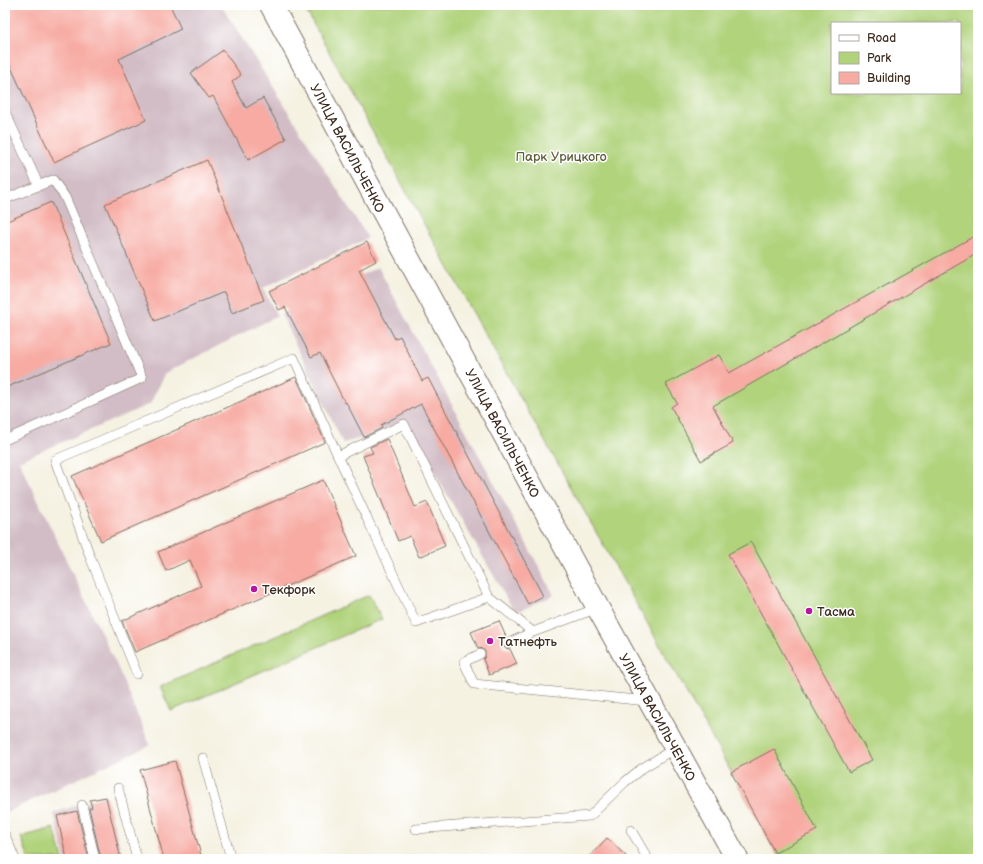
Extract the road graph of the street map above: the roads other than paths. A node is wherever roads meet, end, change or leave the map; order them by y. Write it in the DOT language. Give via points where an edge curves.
graph roads {
  1 [pos="271,5"];
  2 [pos="5,112"];
  3 [pos="39,186"];
  4 [pos="5,199"];
  5 [pos="5,440"];
  6 [pos="338,456"];
  7 [pos="490,597"];
  8 [pos="598,608"];
  9 [pos="533,632"];
  10 [pos="508,643"];
  11 [pos="480,654"];
  12 [pos="137,674"];
  13 [pos="650,701"];
  14 [pos="675,748"];
  15 [pos="203,758"];
  16 [pos="118,788"];
  17 [pos="82,805"];
  18 [pos="416,829"];
  19 [pos="631,830"];
  20 [pos="5,835"];
  21 [pos="15,859"];
  22 [pos="95,859"];
  23 [pos="137,859"];
  24 [pos="231,859"];
  25 [pos="648,859"];
  26 [pos="737,859"];
  1 -- 8 [label="main road, УЛИЦА ВАСИЛЬЧЕНКО"];
  2 -- 3 [label="lane"];
  3 -- 4 [label="lane"];
  3 -- 5 [label="lane" via="53,180 65,197 142,378"];
  6 -- 7 [label="lane" via="416,624"];
  6 -- 7 [label="lane" via="404,424"];
  6 -- 12 [label="lane" via="294,358 55,460"];
  7 -- 9 [label="lane"];
  8 -- 9 [label="lane"];
  8 -- 13 [label="main road, УЛИЦА ВАСИЛЬЧЕНКО"];
  9 -- 10 [label="lane"];
  11 -- 13 [label="lane" via="464,662 474,684"];
  13 -- 14 [label="main road, УЛИЦА ВАСИЛЬЧЕНКО"];
  14 -- 18 [label="lane" via="625,782 590,816"];
  14 -- 26 [label="main road, УЛИЦА ВАСИЛЬЧЕНКО"];
  15 -- 24 [label="lane"];
  16 -- 23 [label="lane"];
  17 -- 22 [label="lane"];
  19 -- 25 [label="lane"];
  20 -- 21 [label="lane"];
}
